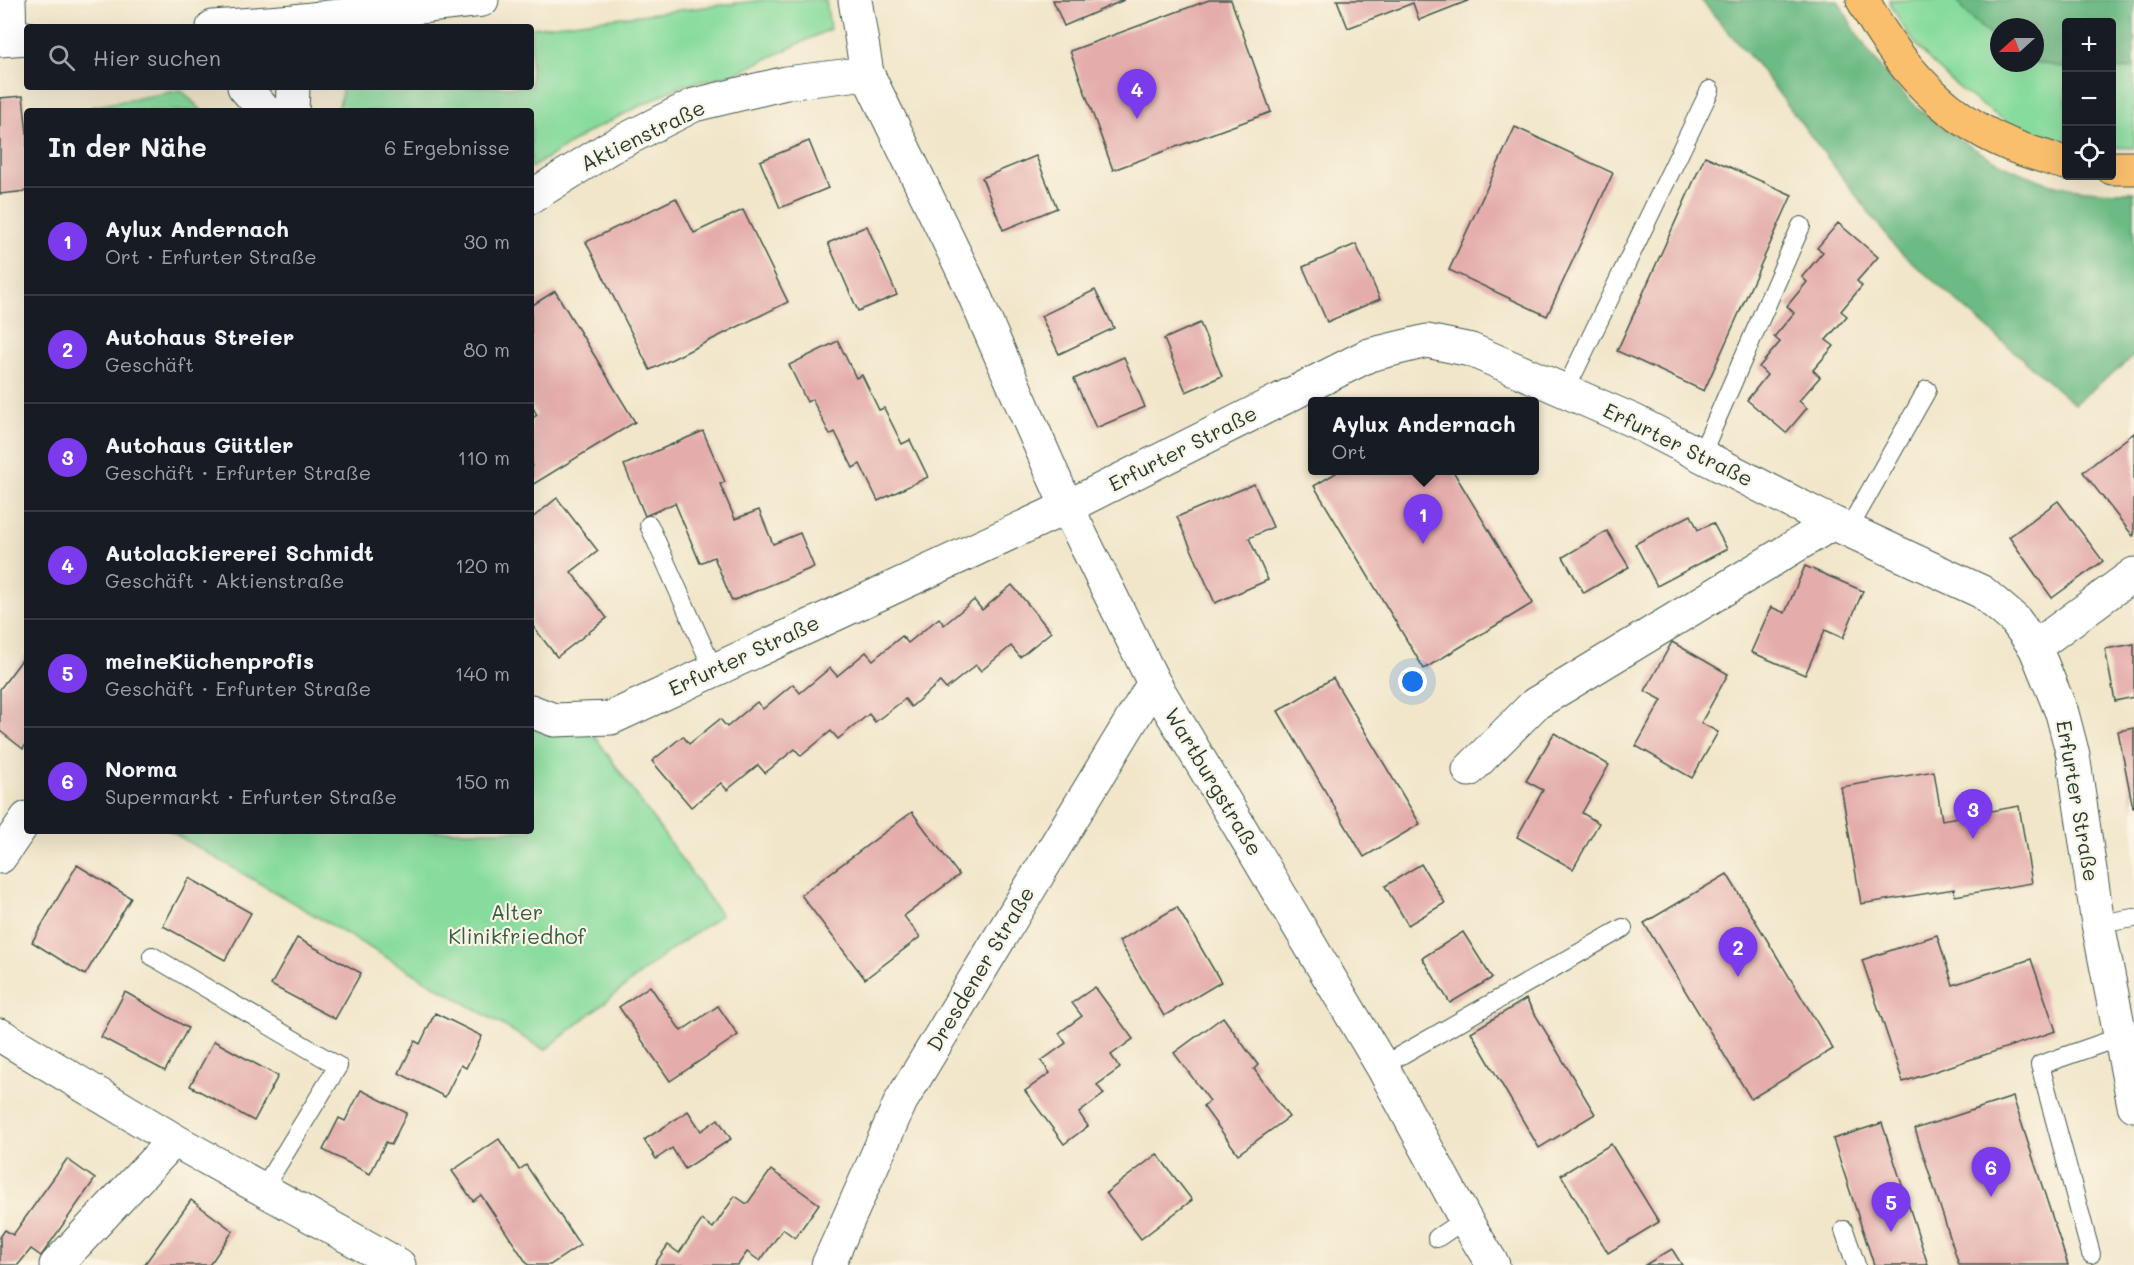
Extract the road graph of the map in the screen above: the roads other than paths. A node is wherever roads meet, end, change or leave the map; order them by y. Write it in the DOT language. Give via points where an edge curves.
graph roads {
  1 [pos="9,0"];
  2 [pos="482,0"];
  3 [pos="855,0"];
  4 [pos="1863,0"];
  5 [pos="294,24"];
  6 [pos="12,39"];
  7 [pos="867,72"];
  8 [pos="247,90"];
  9 [pos="293,90"];
  10 [pos="1710,90"];
  11 [pos="262,108"];
  12 [pos="292,108"];
  13 [pos="2062,162"];
  14 [pos="2116,168"];
  15 [pos="2134,168"];
  16 [pos="534,195"];
  17 [pos="1802,226"];
  18 [pos="1927,390"];
  19 [pos="1566,391"];
  20 [pos="1701,455"];
  21 [pos="1066,507"];
  22 [pos="649,525"];
  23 [pos="1841,526"];
  24 [pos="2134,574"];
  25 [pos="2035,647"];
  26 [pos="714,670"];
  27 [pos="1154,683"];
  28 [pos="534,712"];
  29 [pos="1469,770"];
  30 [pos="24,822"];
  31 [pos="0,857"];
  32 [pos="2134,918"];
  33 [pos="2098,924"];
  34 [pos="1623,928"];
  35 [pos="152,956"];
  36 [pos="0,1035"];
  37 [pos="2120,1037"];
  38 [pos="1382,1066"];
  39 [pos="2134,1105"];
  40 [pos="174,1140"];
  41 [pos="263,1189"];
  42 [pos="1465,1220"];
  43 [pos="1844,1230"];
  44 [pos="1437,1238"];
  45 [pos="2091,1254"];
  46 [pos="395,1264"];
  47 [pos="56,1265"];
  48 [pos="828,1265"];
  49 [pos="1493,1265"];
  50 [pos="1856,1265"];
  1 -- 6 [label="street"];
  2 -- 5 [label="street"];
  3 -- 7 [label="street"];
  4 -- 13 [label="highway" via="1878,30 1907,70 1942,104 1979,131 2019,149"];
  7 -- 16 [label="street, Aktienstraße" via="786,83 694,105 609,148"];
  7 -- 21 [label="street, Wartburgstraße" via="968,281"];
  8 -- 11 [label="street"];
  9 -- 12 [label="street"];
  10 -- 19 [label="lane"];
  14 -- 15 [label="highway"];
  17 -- 20 [label="lane"];
  18 -- 23 [label="lane"];
  19 -- 20 [label="street, Erfurter Straße"];
  19 -- 21 [label="street, Erfurter Straße" via="1471,350 1427,341 1369,355"];
  20 -- 23 [label="street, Erfurter Straße"];
  21 -- 26 [label="street, Erfurter Straße"];
  21 -- 27 [label="street, Wartburgstraße"];
  22 -- 26 [label="lane"];
  23 -- 25 [label="street, Erfurter Straße" via="1982,592 2015,620"];
  23 -- 29 [label="street" via="1535,704"];
  24 -- 25 [label="street"];
  25 -- 33 [label="street, Erfurter Straße" via="2062,713 2073,755"];
  26 -- 28 [label="street, Erfurter Straße" via="611,718 554,720"];
  27 -- 38 [label="street, Wartburgstraße"];
  27 -- 48 [label="street, Dresdener Straße" via="902,1101"];
  30 -- 31 [label="street"];
  32 -- 33 [label="lane"];
  33 -- 37 [label="street, Erfurter Straße"];
  34 -- 38 [label="lane"];
  35 -- 41 [label="lane" via="338,1066"];
  36 -- 40 [label="street"];
  37 -- 39 [label="street, Erfurter Straße"];
  37 -- 45 [label="lane" via="2040,1065"];
  38 -- 42 [label="street, Wartburgstraße"];
  40 -- 41 [label="street"];
  40 -- 47 [label="street"];
  41 -- 46 [label="street"];
  42 -- 44 [label="lane"];
  42 -- 49 [label="street, Wartburgstraße"];
  43 -- 50 [label="lane"];
}
